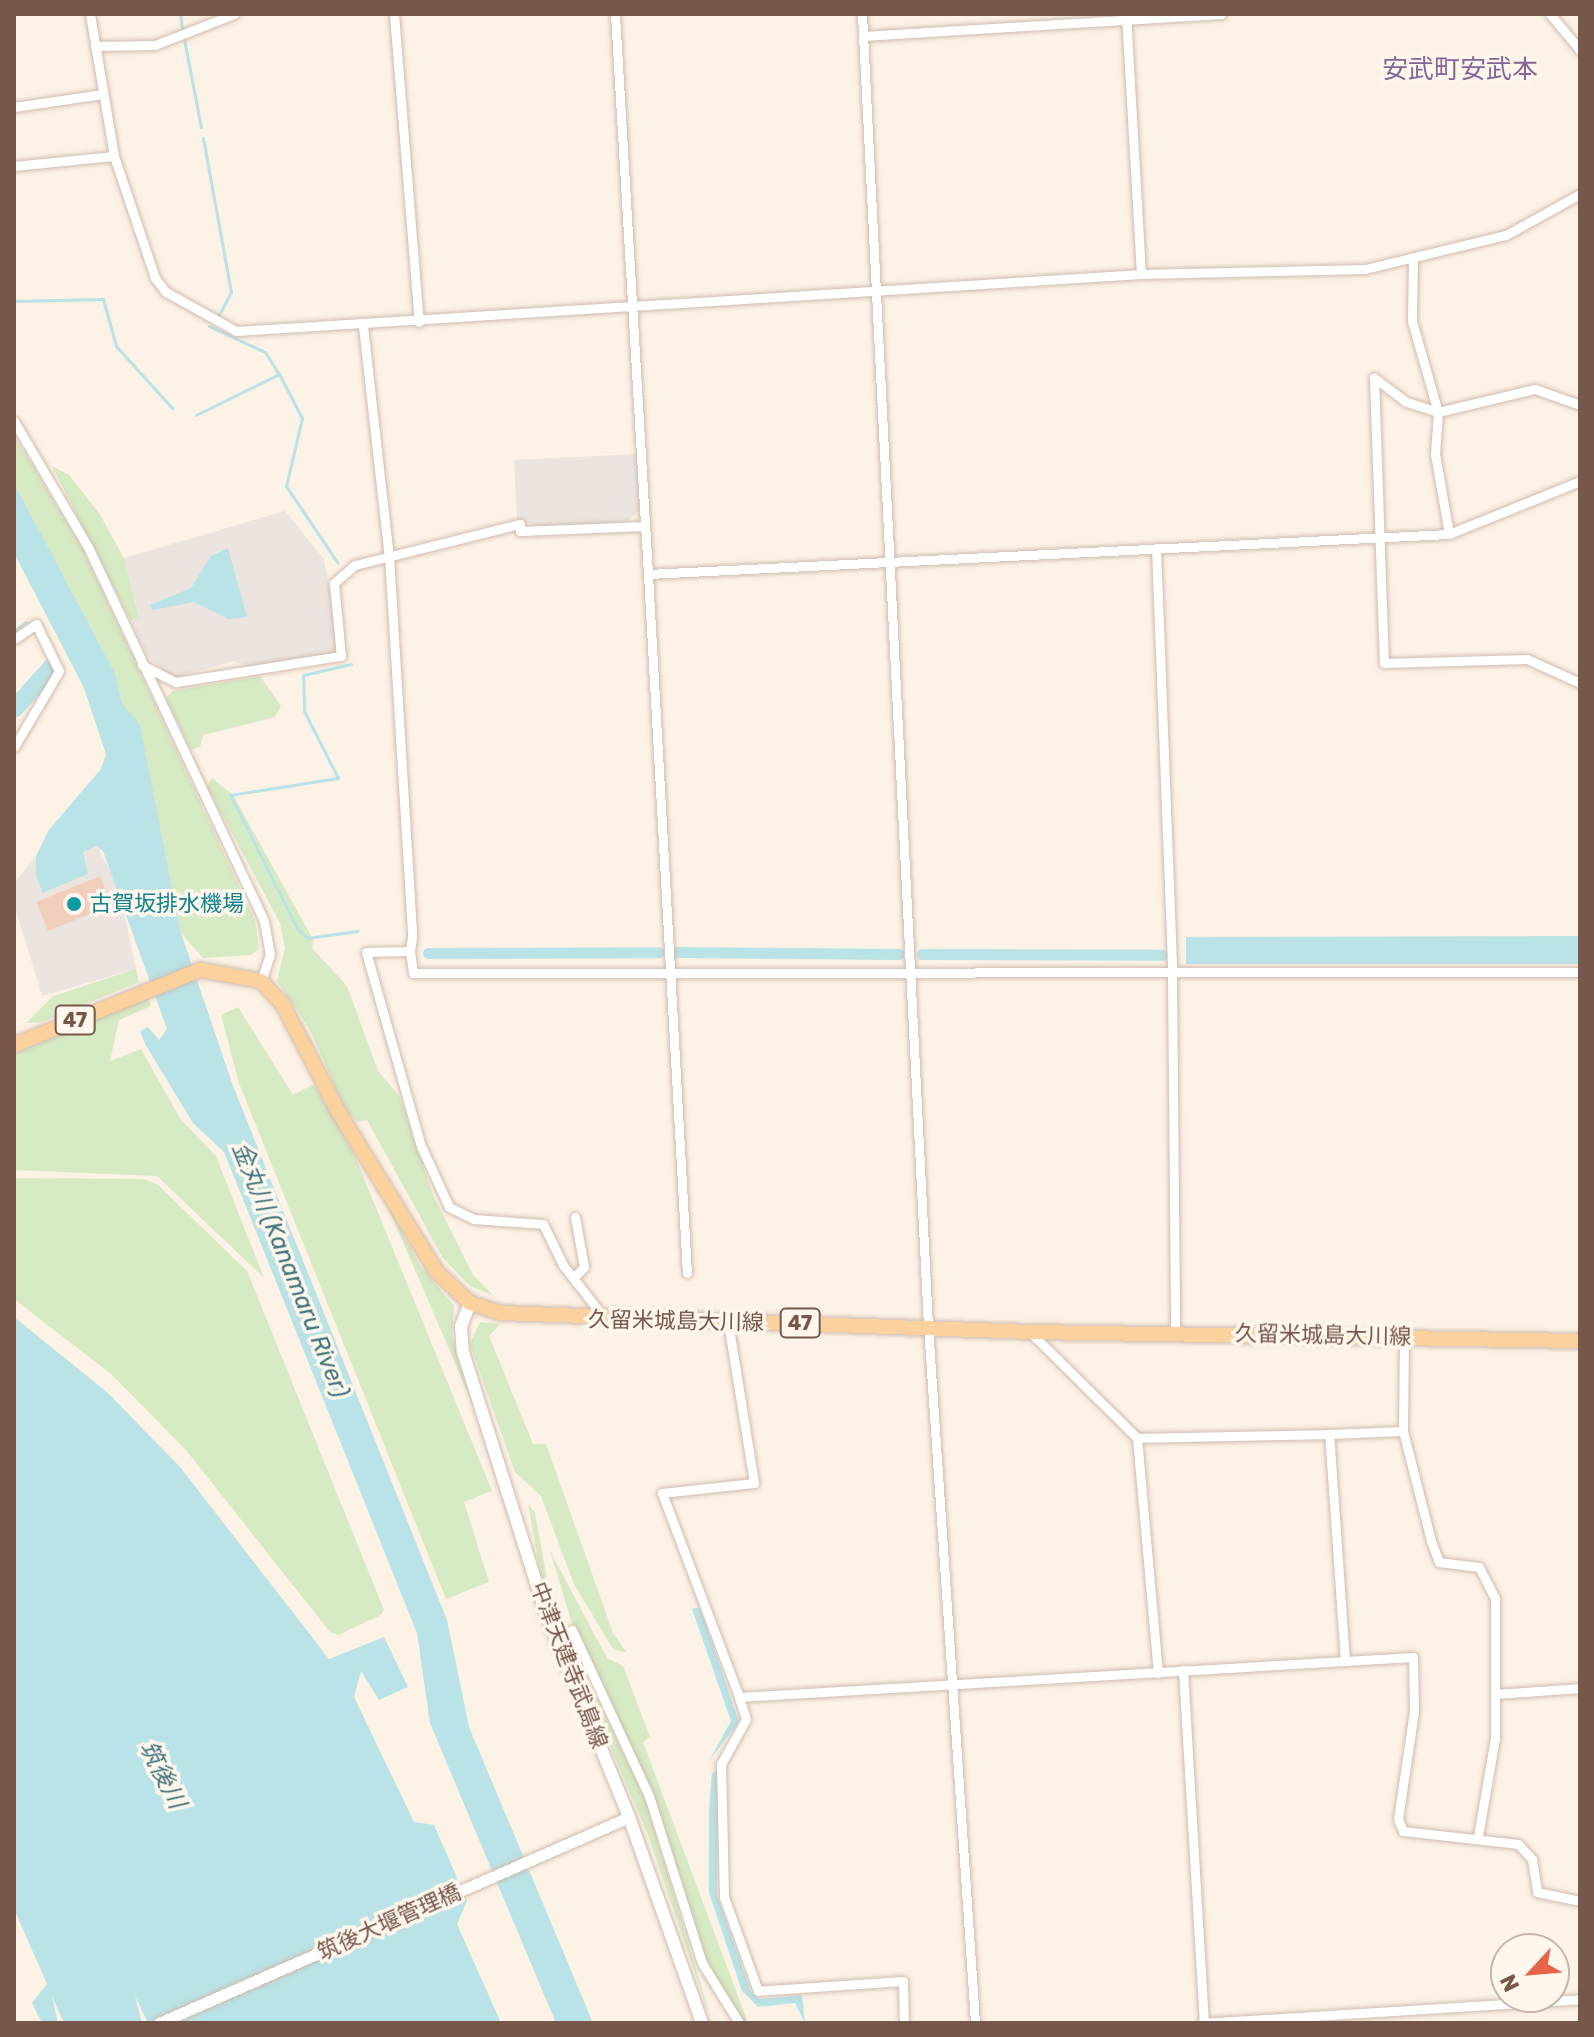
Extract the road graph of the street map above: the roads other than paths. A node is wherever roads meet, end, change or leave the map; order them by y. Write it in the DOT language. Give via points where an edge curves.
graph roads {
  1 [pos="90,14"];
  2 [pos="234,14"];
  3 [pos="394,14"];
  4 [pos="615,14"];
  5 [pos="862,14"];
  6 [pos="1221,14"];
  7 [pos="1550,14"];
  8 [pos="1126,17"];
  9 [pos="863,36"];
  10 [pos="95,46"];
  11 [pos="1580,50"];
  12 [pos="103,94"];
  13 [pos="14,107"];
  14 [pos="114,156"];
  15 [pos="14,166"];
  16 [pos="1580,194"];
  17 [pos="1413,261"];
  18 [pos="1141,274"];
  19 [pos="877,292"];
  20 [pos="631,307"];
  21 [pos="419,322"];
  22 [pos="363,326"];
  23 [pos="1580,405"];
  24 [pos="1438,412"];
  25 [pos="14,421"];
  26 [pos="1580,481"];
  27 [pos="645,526"];
  28 [pos="1449,534"];
  29 [pos="1378,539"];
  30 [pos="1156,548"];
  31 [pos="389,556"];
  32 [pos="893,559"];
  33 [pos="648,574"];
  34 [pos="14,639"];
  35 [pos="142,665"];
  36 [pos="1580,683"];
  37 [pos="14,747"];
  38 [pos="410,951"];
  39 [pos="913,971"];
  40 [pos="1172,971"];
  41 [pos="668,972"];
  42 [pos="1580,972"];
  43 [pos="261,981"];
  44 [pos="14,1045"];
  45 [pos="575,1217"];
  46 [pos="687,1273"];
  47 [pos="576,1275"];
  48 [pos="470,1303"];
  49 [pos="607,1321"];
  50 [pos="728,1322"];
  51 [pos="928,1326"];
  52 [pos="1031,1332"];
  53 [pos="1175,1332"];
  54 [pos="1580,1333"];
  55 [pos="1404,1337"];
  56 [pos="1580,1341"];
  57 [pos="1403,1431"];
  58 [pos="1329,1434"];
  59 [pos="1137,1438"];
  60 [pos="572,1630"];
  61 [pos="1345,1661"];
  62 [pos="1183,1670"];
  63 [pos="1158,1673"];
  64 [pos="949,1686"];
  65 [pos="1580,1688"];
  66 [pos="1497,1694"];
  67 [pos="739,1697"];
  68 [pos="624,1819"];
  69 [pos="1478,1836"];
  70 [pos="1580,1901"];
  71 [pos="1580,1999"];
  72 [pos="159,2023"];
  73 [pos="702,2023"];
  74 [pos="739,2023"];
  75 [pos="904,2023"];
  76 [pos="975,2023"];
  77 [pos="1203,2023"];
  1 -- 10 [label="street"];
  2 -- 10 [label="street" via="155,45"];
  3 -- 21 [label="street"];
  4 -- 20 [label="street"];
  5 -- 9 [label="street"];
  6 -- 8 [label="street"];
  7 -- 11 [label="street"];
  8 -- 9 [label="street"];
  8 -- 18 [label="street"];
  9 -- 19 [label="street"];
  10 -- 12 [label="street"];
  12 -- 13 [label="street"];
  12 -- 14 [label="street"];
  14 -- 15 [label="street"];
  14 -- 22 [label="street" via="155,278 166,292 236,331"];
  16 -- 17 [label="street" via="1506,235"];
  17 -- 18 [label="street" via="1269,275"];
  17 -- 24 [label="street" via="1412,321"];
  18 -- 19 [label="street"];
  19 -- 20 [label="street"];
  19 -- 32 [label="street"];
  20 -- 21 [label="street"];
  20 -- 27 [label="street"];
  21 -- 22 [label="street"];
  22 -- 31 [label="street"];
  23 -- 24 [label="street" via="1535,389"];
  24 -- 28 [label="street" via="1435,454"];
  24 -- 29 [label="street" via="1405,401 1380,378 1371,380"];
  25 -- 35 [label="street" via="89,549"];
  26 -- 28 [label="street"];
  27 -- 31 [label="street" via="520,531 520,524"];
  27 -- 33 [label="street"];
  28 -- 29 [label="street"];
  29 -- 30 [label="street"];
  29 -- 36 [label="street" via="1384,663 1527,659"];
  30 -- 32 [label="street"];
  30 -- 40 [label="street"];
  31 -- 35 [label="street" via="337,575 341,656 176,682"];
  31 -- 38 [label="street"];
  32 -- 33 [label="street"];
  32 -- 39 [label="street"];
  33 -- 41 [label="street"];
  34 -- 37 [label="street" via="36,624 59,671"];
  35 -- 43 [label="street" via="264,921 270,954"];
  38 -- 41 [label="street" via="413,973"];
  38 -- 47 [label="street" via="366,952 440,1192 461,1216 543,1224 563,1265"];
  39 -- 40 [label="street"];
  39 -- 41 [label="street"];
  39 -- 51 [label="street"];
  40 -- 42 [label="street"];
  40 -- 53 [label="street"];
  41 -- 46 [label="street"];
  43 -- 44 [label="main road, 47" via="200,970"];
  43 -- 48 [label="main road" via="283,1005 339,1113 437,1272"];
  45 -- 47 [label="street" via="584,1267"];
  47 -- 49 [label="street"];
  48 -- 49 [label="main road, 久留米城島大川線 / 47" via="535,1318"];
  48 -- 68 [label="main road, 中津天建寺武島線" via="461,1326 463,1352 545,1611"];
  49 -- 50 [label="main road, 久留米城島大川線 / 47"];
  50 -- 51 [label="main road, 久留米城島大川線 / 47"];
  50 -- 67 [label="street" via="754,1483 662,1493"];
  51 -- 52 [label="main road, 久留米城島大川線 / 47"];
  51 -- 64 [label="street"];
  52 -- 53 [label="main road, 久留米城島大川線 / 47"];
  52 -- 59 [label="street"];
  53 -- 55 [label="main road, 久留米城島大川線 / 47"];
  54 -- 56 [label="street"];
  55 -- 56 [label="main road, 久留米城島大川線 / 47"];
  55 -- 57 [label="street"];
  57 -- 58 [label="street"];
  57 -- 66 [label="street" via="1439,1562 1479,1567 1495,1598"];
  58 -- 59 [label="street"];
  58 -- 61 [label="street"];
  59 -- 63 [label="street"];
  60 -- 74 [label="street" via="649,1796 702,1963"];
  61 -- 62 [label="street"];
  61 -- 69 [label="street" via="1413,1657 1414,1711 1398,1819 1403,1831"];
  62 -- 63 [label="street"];
  62 -- 77 [label="street"];
  63 -- 64 [label="street"];
  64 -- 67 [label="street"];
  64 -- 76 [label="street"];
  65 -- 66 [label="street"];
  66 -- 69 [label="street"];
  67 -- 75 [label="street" via="746,1719 721,1764 724,1897 758,1991 903,1981"];
  68 -- 72 [label="street, 筑後大堰管理橋"];
  68 -- 73 [label="main road, 中津天建寺武島線"];
  69 -- 70 [label="street" via="1518,1844 1532,1859 1537,1892"];
  71 -- 77 [label="street"];
}
